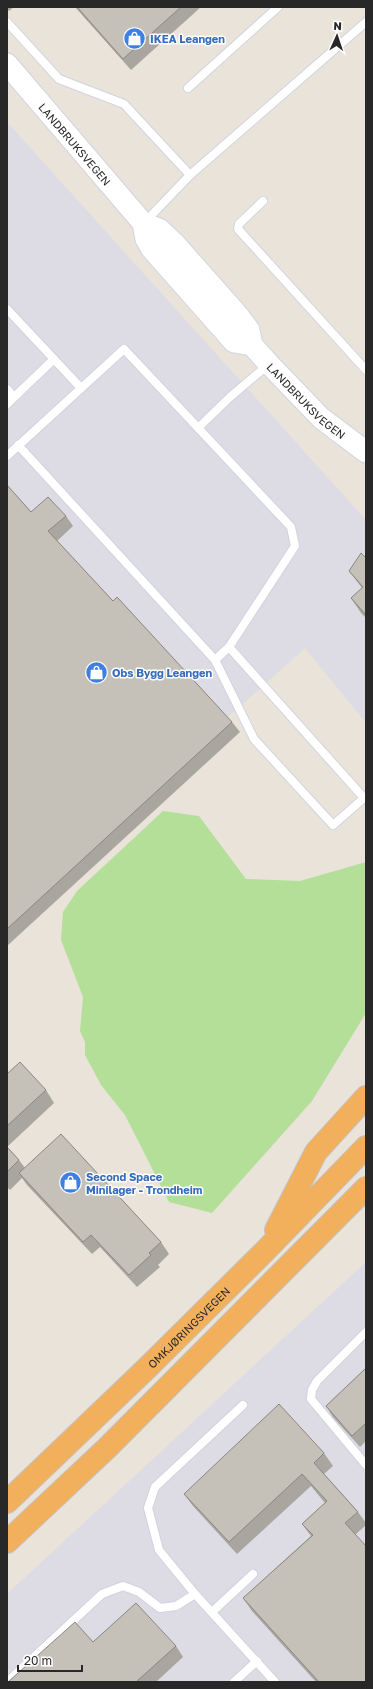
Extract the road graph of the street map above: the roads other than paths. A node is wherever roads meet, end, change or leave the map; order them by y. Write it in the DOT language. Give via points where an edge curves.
graph roads {
  1 [pos="278,7"];
  2 [pos="7,22"];
  3 [pos="366,22"];
  4 [pos="7,64"];
  5 [pos="188,88"];
  6 [pos="190,175"];
  7 [pos="263,202"];
  8 [pos="143,223"];
  9 [pos="7,309"];
  10 [pos="54,359"];
  11 [pos="269,364"];
  12 [pos="366,370"];
  13 [pos="81,388"];
  14 [pos="7,389"];
  15 [pos="14,397"];
  16 [pos="7,404"];
  17 [pos="198,428"];
  18 [pos="18,445"];
  19 [pos="366,452"];
  20 [pos="7,456"];
  21 [pos="230,647"];
  22 [pos="215,660"];
  23 [pos="366,1097"];
  24 [pos="366,1147"];
  25 [pos="366,1188"];
  26 [pos="266,1250"];
  27 [pos="366,1332"];
  28 [pos="243,1405"];
  29 [pos="366,1465"];
  30 [pos="7,1502"];
  31 [pos="7,1542"];
  32 [pos="253,1574"];
  33 [pos="195,1594"];
  34 [pos="212,1612"];
  35 [pos="257,1661"];
  36 [pos="7,1682"];
  37 [pos="234,1682"];
  38 [pos="275,1682"];
  1 -- 5 [label="lane"];
  2 -- 6 [label="lane" via="59,79 124,104"];
  3 -- 6 [label="lane"];
  4 -- 8 [label="street, LANDBRUKSVEGEN"];
  6 -- 8 [label="lane"];
  7 -- 12 [label="lane" via="239,224 238,229"];
  8 -- 11 [label="street, LANDBRUKSVEGEN" via="159,229 236,313 249,330 252,345"];
  9 -- 10 [label="lane"];
  10 -- 13 [label="lane"];
  10 -- 15 [label="lane"];
  11 -- 17 [label="lane"];
  11 -- 19 [label="street, LANDBRUKSVEGEN" via="321,418"];
  13 -- 17 [label="lane" via="124,349"];
  13 -- 18 [label="lane"];
  14 -- 15 [label="lane"];
  15 -- 16 [label="lane"];
  17 -- 21 [label="lane" via="291,527 295,546"];
  18 -- 20 [label="lane"];
  18 -- 22 [label="lane"];
  21 -- 22 [label="lane"];
  21 -- 22 [label="lane" via="364,798 333,825 254,739"];
  23 -- 26 [label="highway" via="316,1152"];
  24 -- 26 [label="highway, OMKJØRINGSVEGEN"];
  25 -- 31 [label="highway" via="112,1442"];
  26 -- 30 [label="highway, OMKJØRINGSVEGEN"];
  27 -- 29 [label="lane" via="317,1381 311,1399"];
  28 -- 33 [label="lane" via="154,1487 148,1508 159,1550"];
  32 -- 34 [label="lane"];
  33 -- 34 [label="lane"];
  33 -- 36 [label="lane" via="176,1606 160,1608 139,1592 123,1586 102,1594"];
  34 -- 35 [label="lane"];
  35 -- 37 [label="lane"];
  35 -- 38 [label="lane"];
}
